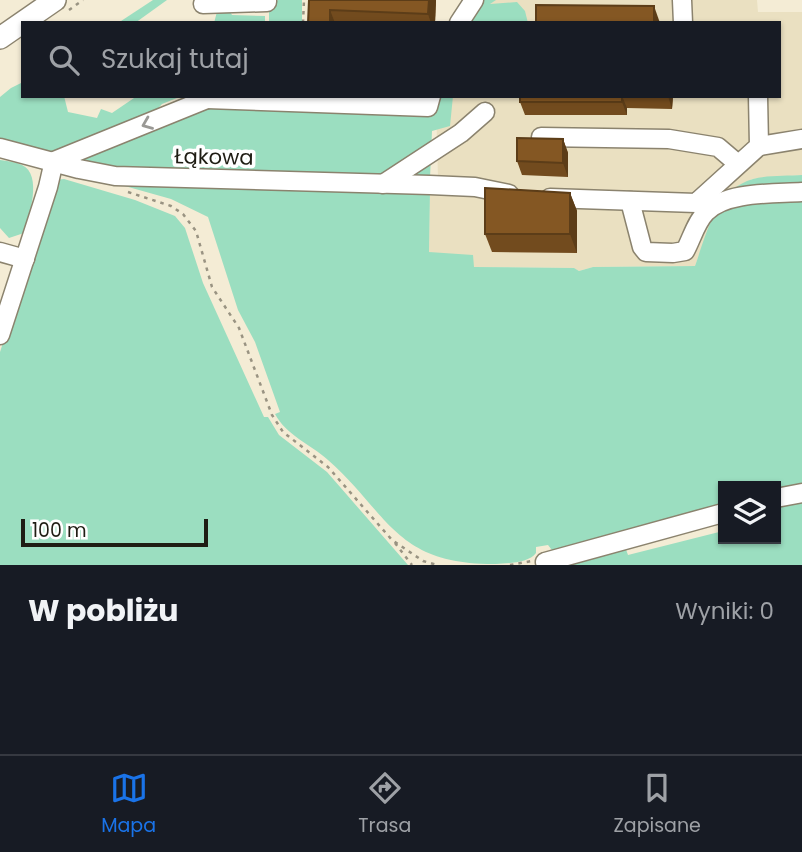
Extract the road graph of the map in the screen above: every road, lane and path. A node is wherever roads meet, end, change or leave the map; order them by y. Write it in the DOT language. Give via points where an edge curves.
graph roads {
  1 [pos="55,0"];
  2 [pos="267,0"];
  3 [pos="304,0"];
  4 [pos="474,0"];
  5 [pos="682,0"];
  6 [pos="240,1"];
  7 [pos="203,2"];
  8 [pos="25,21"];
  9 [pos="203,21"];
  10 [pos="303,21"];
  11 [pos="460,21"];
  12 [pos="683,21"];
  13 [pos="21,23"];
  14 [pos="0,38"];
  15 [pos="207,98"];
  16 [pos="430,98"];
  17 [pos="758,98"];
  18 [pos="485,111"];
  19 [pos="541,137"];
  20 [pos="802,139"];
  21 [pos="758,146"];
  22 [pos="0,148"];
  23 [pos="54,161"];
  24 [pos="738,164"];
  25 [pos="383,184"];
  26 [pos="124,191"];
  27 [pos="802,192"];
  28 [pos="630,201"];
  29 [pos="0,252"];
  30 [pos="24,259"];
  31 [pos="0,335"];
  32 [pos="802,493"];
  33 [pos="781,497"];
  34 [pos="718,514"];
  35 [pos="392,540"];
  36 [pos="540,563"];
  37 [pos="412,565"];
  38 [pos="437,565"];
  39 [pos="510,565"];
  1 -- 8 [label="main road"];
  2 -- 6 [label="lane"];
  3 -- 10 [label="path"];
  4 -- 11 [label="lane"];
  5 -- 12 [label="lane"];
  6 -- 7 [label="lane"];
  7 -- 9 [label="lane"];
  13 -- 14 [label="main road"];
  15 -- 16 [label="lane" via="428,107"];
  15 -- 23 [label="lane, one-way"];
  17 -- 21 [label="lane"];
  18 -- 25 [label="lane" via="461,133"];
  19 -- 24 [label="lane" via="669,139 718,147"];
  20 -- 21 [label="lane"];
  21 -- 24 [label="lane, Łąkowa"];
  22 -- 23 [label="lane, Łąkowa"];
  23 -- 25 [label="lane, Łąkowa" via="140,177"];
  23 -- 30 [label="lane"];
  24 -- 28 [label="lane, Łąkowa" via="696,203"];
  25 -- 28 [label="lane, Łąkowa" via="488,189 529,198"];
  26 -- 35 [label="path" via="171,206 190,221 212,287 239,328 276,422 334,473"];
  27 -- 28 [label="lane" via="735,197 712,207 699,221 685,251 673,253 646,252"];
  29 -- 30 [label="lane"];
  30 -- 31 [label="lane"];
  32 -- 33 [label="lane"];
  34 -- 36 [label="lane"];
  35 -- 37 [label="path"];
  35 -- 38 [label="path"];
  36 -- 39 [label="path"];
}
